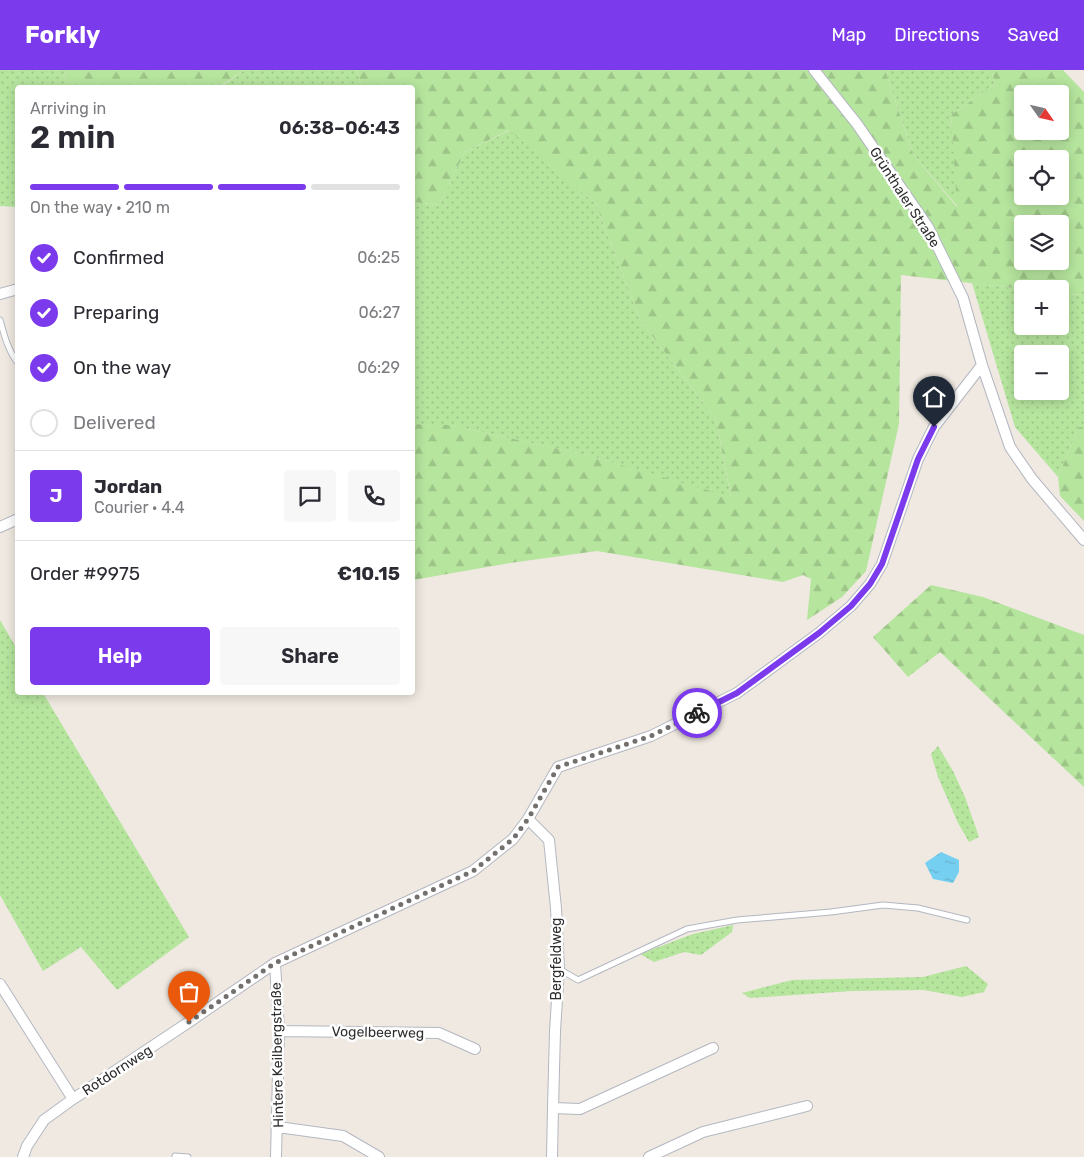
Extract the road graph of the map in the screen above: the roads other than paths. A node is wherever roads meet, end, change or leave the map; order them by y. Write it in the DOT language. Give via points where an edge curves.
graph roads {
  1 [pos="814,70"];
  2 [pos="15,290"];
  3 [pos="0,294"];
  4 [pos="0,320"];
  5 [pos="15,359"];
  6 [pos="982,365"];
  7 [pos="15,520"];
  8 [pos="0,527"];
  9 [pos="1084,540"];
  10 [pos="528,819"];
  11 [pos="967,920"];
  12 [pos="275,963"];
  13 [pos="559,969"];
  14 [pos="0,984"];
  15 [pos="279,1031"];
  16 [pos="713,1048"];
  17 [pos="475,1049"];
  18 [pos="73,1099"];
  19 [pos="807,1106"];
  20 [pos="553,1108"];
  21 [pos="278,1128"];
  22 [pos="175,1156"];
  23 [pos="24,1157"];
  24 [pos="188,1157"];
  25 [pos="276,1157"];
  26 [pos="380,1157"];
  27 [pos="552,1157"];
  28 [pos="649,1157"];
  1 -- 6 [label="street, Grünthaler Straße" via="857,124 928,227 963,298"];
  2 -- 3 [label="street"];
  4 -- 5 [label="lane"];
  6 -- 9 [label="street, Grünthaler Straße" via="1010,447 1032,479"];
  6 -- 10 [label="street, Hintere Keilbergstraße" via="934,427 918,459 882,564 851,606 737,693 651,736 558,767"];
  7 -- 8 [label="street"];
  10 -- 12 [label="street, Hintere Keilbergstraße" via="513,839 473,871"];
  10 -- 13 [label="street, Bergfeldweg" via="549,840"];
  11 -- 13 [label="lane" via="918,908 883,905 737,920 686,930 578,980"];
  12 -- 15 [label="street, Hintere Keilbergstraße"];
  12 -- 18 [label="street, Rotdornweg"];
  13 -- 20 [label="street, Bergfeldweg"];
  14 -- 18 [label="street"];
  15 -- 17 [label="street, Vogelbeerweg" via="439,1033"];
  15 -- 21 [label="street, Hintere Keilbergstraße"];
  16 -- 20 [label="street" via="580,1109"];
  18 -- 23 [label="street, Rotdornweg" via="44,1120 27,1146"];
  19 -- 28 [label="street" via="703,1132"];
  20 -- 27 [label="street, Bergfeldweg"];
  21 -- 25 [label="street, Hintere Keilbergstraße"];
  21 -- 26 [label="street" via="343,1136"];
  22 -- 24 [label="lane"];
}
